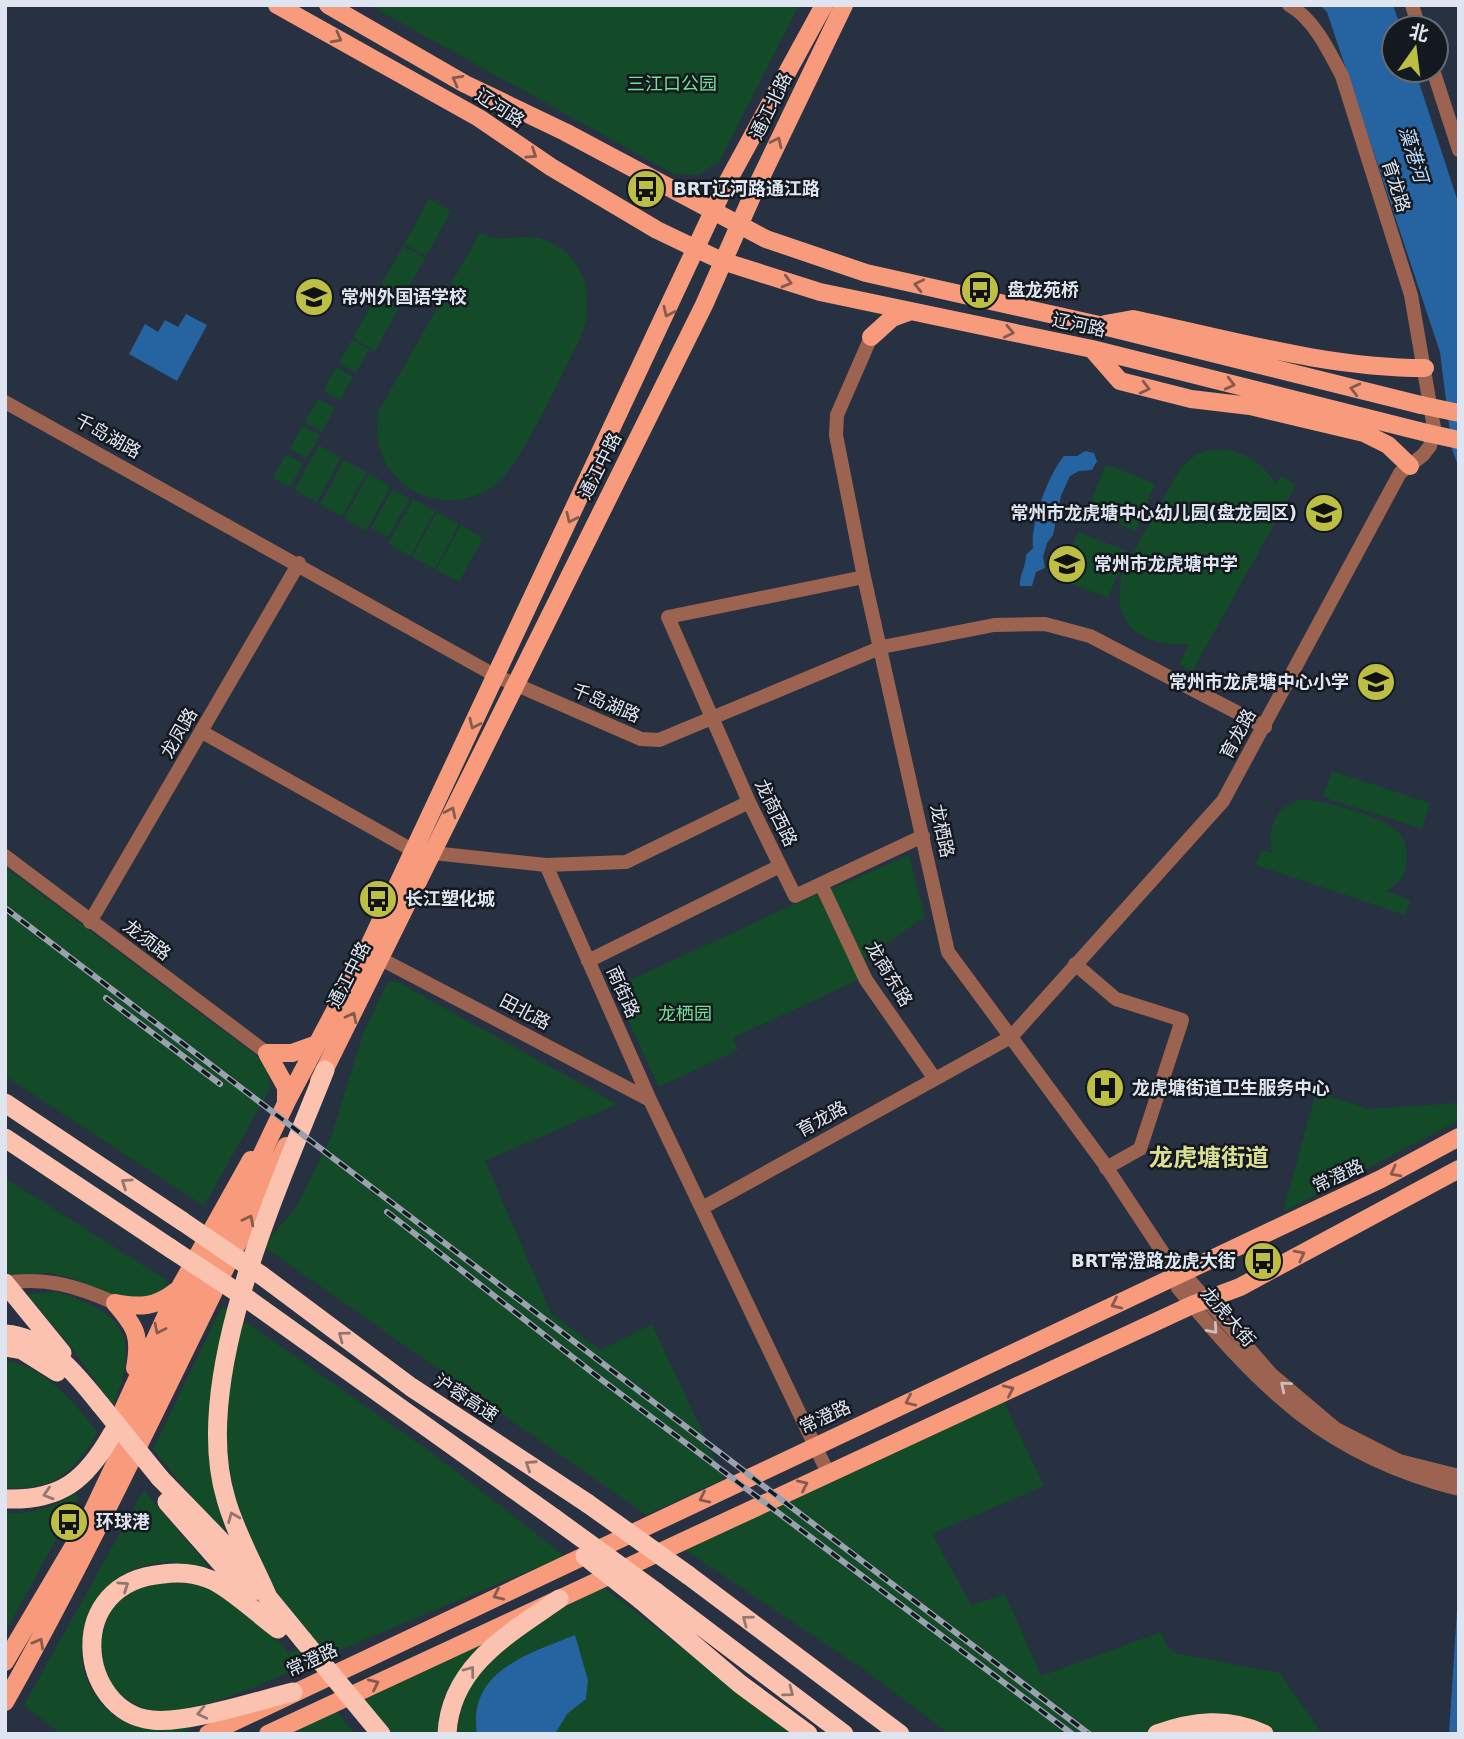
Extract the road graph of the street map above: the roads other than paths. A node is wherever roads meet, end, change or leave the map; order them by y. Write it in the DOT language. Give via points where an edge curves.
graph roads {
  1 [pos="277,5"];
  2 [pos="328,5"];
  3 [pos="824,5"];
  4 [pos="844,5"];
  5 [pos="1289,5"];
  6 [pos="1438,84"];
  7 [pos="1459,150"];
  8 [pos="713,213"];
  9 [pos="738,226"];
  10 [pos="696,250"];
  11 [pos="722,261"];
  12 [pos="854,299"];
  13 [pos="911,311"];
  14 [pos="1099,326"];
  15 [pos="871,337"];
  16 [pos="1092,349"];
  17 [pos="1425,368"];
  18 [pos="5,402"];
  19 [pos="1459,413"];
  20 [pos="1459,440"];
  21 [pos="1410,466"];
  22 [pos="299,563"];
  23 [pos="864,577"];
  24 [pos="881,647"];
  25 [pos="496,676"];
  26 [pos="514,684"];
  27 [pos="710,716"];
  28 [pos="1265,727"];
  29 [pos="202,732"];
  30 [pos="749,802"];
  31 [pos="923,836"];
  32 [pos="422,853"];
  33 [pos="5,856"];
  34 [pos="546,866"];
  35 [pos="780,866"];
  36 [pos="821,884"];
  37 [pos="90,922"];
  38 [pos="381,959"];
  39 [pos="588,961"];
  40 [pos="1075,964"];
  41 [pos="1010,1037"];
  42 [pos="317,1045"];
  43 [pos="267,1053"];
  44 [pos="325,1070"];
  45 [pos="935,1079"];
  46 [pos="288,1099"];
  47 [pos="650,1100"];
  48 [pos="5,1103"];
  49 [pos="5,1138"];
  50 [pos="1457,1138"];
  51 [pos="1106,1167"];
  52 [pos="1459,1169"];
  53 [pos="702,1208"];
  54 [pos="1177,1274"];
  55 [pos="5,1283"];
  56 [pos="179,1289"];
  57 [pos="115,1303"];
  58 [pos="1199,1303"];
  59 [pos="5,1334"];
  60 [pos="5,1347"];
  61 [pos="76,1374"];
  62 [pos="132,1385"];
  63 [pos="97,1409"];
  64 [pos="112,1434"];
  65 [pos="814,1446"];
  66 [pos="828,1473"];
  67 [pos="1455,1482"];
  68 [pos="158,1483"];
  69 [pos="5,1499"];
  70 [pos="51,1583"];
  71 [pos="648,1596"];
  72 [pos="559,1599"];
  73 [pos="271,1602"];
  74 [pos="278,1629"];
  75 [pos="298,1643"];
  76 [pos="785,1648"];
  77 [pos="5,1662"];
  78 [pos="293,1692"];
  79 [pos="5,1702"];
  80 [pos="208,1734"];
  81 [pos="268,1734"];
  82 [pos="366,1734"];
  83 [pos="381,1734"];
  84 [pos="447,1734"];
  85 [pos="808,1734"];
  86 [pos="844,1734"];
  87 [pos="900,1734"];
  88 [pos="911,1734"];
  89 [pos="1157,1734"];
  90 [pos="1193,1734"];
  91 [pos="1235,1734"];
  92 [pos="1264,1734"];
  1 -- 10 [label="main road, 辽河路, one-way" via="421,84 551,167"];
  8 -- 2 [label="main road, 辽河路, one-way" via="565,132 464,84"];
  3 -- 8 [label="main road, 通江北路"];
  9 -- 4 [label="main road, 通江北路, one-way"];
  5 -- 17 [label="street, 育龙路" via="1324,42 1342,76 1411,295"];
  6 -- 7 [label="street"];
  8 -- 9 [label="main road, 辽河路"];
  8 -- 10 [label="main road, 通江北路"];
  9 -- 11 [label="main road, 通江北路"];
  14 -- 9 [label="main road, 辽河路, one-way" via="866,273"];
  10 -- 11 [label="main road, 辽河路"];
  10 -- 25 [label="main road, 通江中路, one-way"];
  11 -- 12 [label="main road, 辽河路, one-way"];
  11 -- 26 [label="main road, 通江中路"];
  12 -- 13 [label="main road, 辽河路"];
  12 -- 15 [label="main road" via="869,311"];
  13 -- 15 [label="main road" via="881,324"];
  13 -- 16 [label="main road, 辽河路, one-way"];
  14 -- 17 [label="main road" via="1133,318 1326,360"];
  19 -- 14 [label="main road, 辽河路, one-way, bridge"];
  15 -- 23 [label="street, 龙栖路" via="837,415 836,435"];
  16 -- 20 [label="main road, 辽河路, one-way, bridge"];
  16 -- 21 [label="main road, one-way" via="1120,381 1364,433 1388,444"];
  17 -- 21 [label="street, 育龙路" via="1434,428 1430,446"];
  18 -- 22 [label="street, 千岛湖路"];
  21 -- 28 [label="street, 育龙路" via="1400,473"];
  22 -- 25 [label="street, 千岛湖路"];
  22 -- 29 [label="street, 龙凤路"];
  23 -- 24 [label="street, 龙栖路"];
  23 -- 27 [label="street, 龙商西路" via="668,617"];
  24 -- 27 [label="street, 千岛湖路"];
  24 -- 28 [label="street, 千岛湖路" via="994,625 1045,624 1090,636"];
  24 -- 31 [label="street, 龙栖路"];
  25 -- 26 [label="street, 千岛湖路"];
  25 -- 32 [label="main road, 通江中路, one-way"];
  26 -- 27 [label="street, 千岛湖路" via="641,739 659,740"];
  32 -- 26 [label="main road, 通江中路, one-way"];
  27 -- 30 [label="street, 龙商西路"];
  28 -- 40 [label="street, 育龙路" via="1223,801"];
  29 -- 32 [label="street"];
  29 -- 37 [label="street, 龙凤路"];
  30 -- 34 [label="street" via="626,862"];
  30 -- 35 [label="street, 龙商西路"];
  31 -- 36 [label="street, 龙商西路"];
  31 -- 41 [label="street, 龙栖路" via="948,952"];
  32 -- 34 [label="street"];
  32 -- 38 [label="main road, 通江中路"];
  32 -- 42 [label="main road, 通江中路"];
  33 -- 37 [label="street, 龙须路"];
  34 -- 39 [label="street, 南街路"];
  35 -- 36 [label="street, 龙商西路" via="795,896"];
  35 -- 39 [label="street"];
  36 -- 45 [label="street, 龙商东路" via="866,979"];
  37 -- 43 [label="street, 龙须路"];
  44 -- 38 [label="main road, 通江中路, one-way"];
  38 -- 47 [label="street, 田北路"];
  39 -- 47 [label="street, 南街路"];
  40 -- 41 [label="street, 育龙路"];
  40 -- 51 [label="street" via="1116,999 1182,1020 1140,1149"];
  41 -- 45 [label="street, 育龙路"];
  41 -- 51 [label="street, 龙栖路"];
  42 -- 43 [label="main road" via="292,1053"];
  42 -- 46 [label="main road, 通江中路"];
  43 -- 46 [label="main road" via="280,1073"];
  73 -- 44 [label="highway, one-way" via="225,1498 219,1461 219,1386 251,1258"];
  79 -- 44 [label="main road, 通江中路, one-way" via="71,1585"];
  45 -- 53 [label="street, 育龙路"];
  46 -- 56 [label="main road"];
  46 -- 70 [label="main road, 通江中路" via="92,1513"];
  47 -- 53 [label="street, 南街路"];
  76 -- 48 [label="highway, 沪蓉高速, one-way, bridge" via="587,1503 411,1387 261,1275"];
  49 -- 71 [label="highway, bridge" via="343,1364"];
  50 -- 54 [label="main road, 常澄路, one-way" via="1381,1179"];
  51 -- 54 [label="street, 龙栖路"];
  58 -- 52 [label="main road, one-way" via="1240,1287"];
  53 -- 65 [label="street, 南街路"];
  54 -- 58 [label="street, 龙虎大街" via="1178,1288"];
  54 -- 65 [label="main road, 常澄路, one-way"];
  55 -- 57 [label="street" via="39,1280 70,1285"];
  55 -- 61 [label="highway"];
  56 -- 57 [label="main road" via="162,1303 147,1307"];
  56 -- 62 [label="main road, one-way"];
  57 -- 62 [label="main road" via="138,1336"];
  66 -- 58 [label="main road, one-way"];
  58 -- 67 [label="street, 龙虎大街" via="1259,1382 1327,1436 1397,1471"];
  59 -- 61 [label="highway" via="41,1344"];
  60 -- 63 [label="highway" via="41,1360"];
  61 -- 63 [label="highway"];
  62 -- 64 [label="main road"];
  63 -- 68 [label="highway"];
  64 -- 69 [label="highway, one-way" via="82,1478 51,1495"];
  64 -- 70 [label="main road"];
  65 -- 66 [label="street, 南街路"];
  65 -- 78 [label="main road, 常澄路, one-way"];
  72 -- 66 [label="main road, one-way"];
  68 -- 73 [label="highway" via="225,1545"];
  68 -- 74 [label="highway"];
  70 -- 77 [label="main road, 通江中路"];
  71 -- 85 [label="highway" via="740,1684"];
  71 -- 86 [label="highway, one-way"];
  81 -- 72 [label="main road, one-way"];
  84 -- 72 [label="highway, one-way" via="453,1699 471,1668 509,1633"];
  73 -- 75 [label="highway"];
  74 -- 75 [label="highway"];
  78 -- 74 [label="highway, one-way" via="191,1716 152,1720 116,1702 95,1672 92,1637 105,1600 132,1580 149,1575 178,1572 212,1579"];
  75 -- 82 [label="highway"];
  75 -- 83 [label="highway, bridge"];
  76 -- 87 [label="highway, 沪蓉高速"];
  76 -- 88 [label="highway"];
  78 -- 80 [label="main road, 常澄路"];
  89 -- 92 [label="highway" via="1221,1721"];
  90 -- 91 [label="highway"];
}
